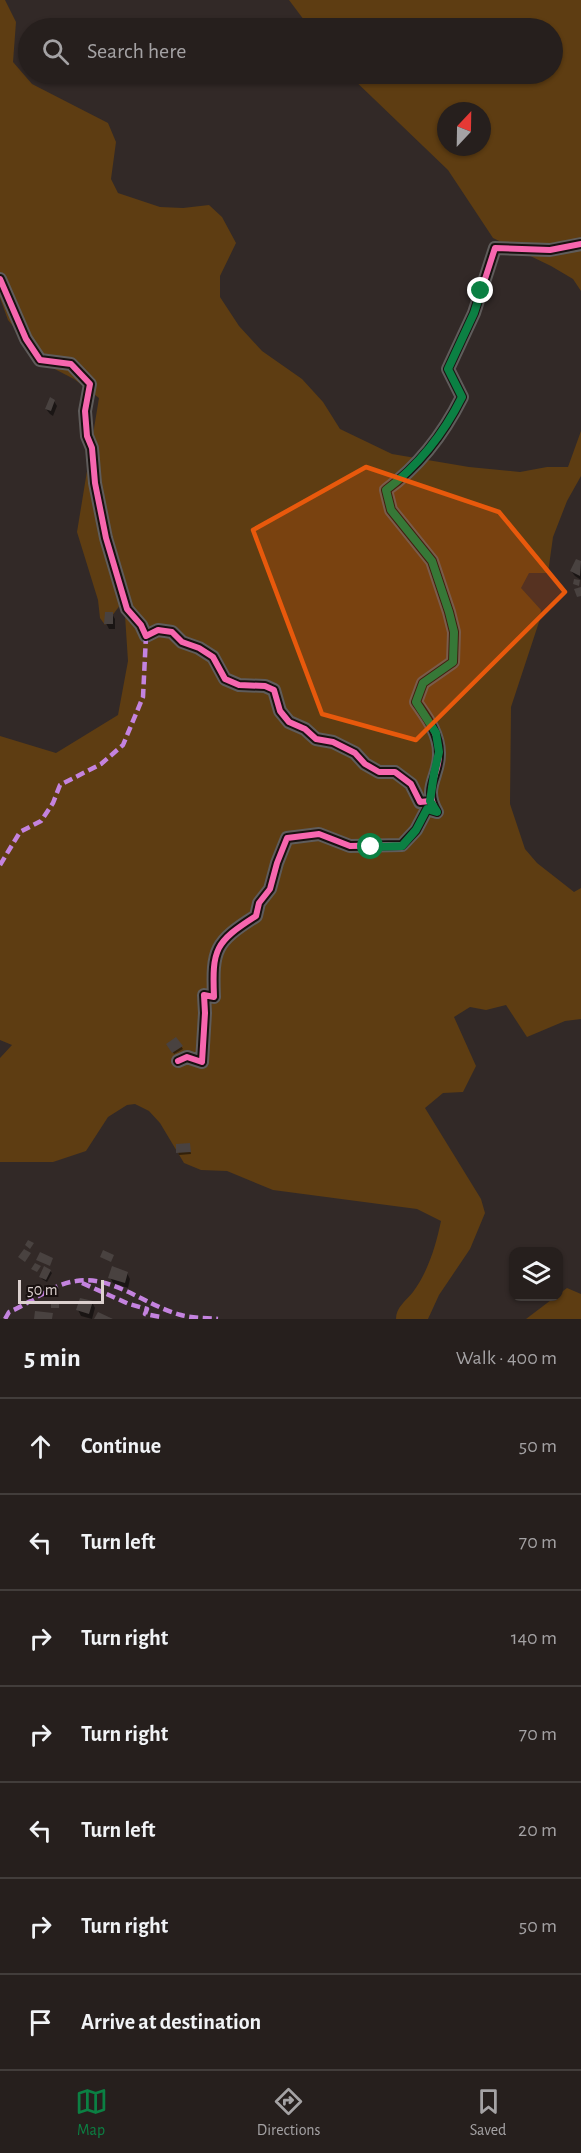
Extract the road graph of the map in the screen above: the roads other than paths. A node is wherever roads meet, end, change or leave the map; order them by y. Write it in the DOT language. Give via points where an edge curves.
graph roads {
  1 [pos="581,244"];
  2 [pos="0,279"];
  3 [pos="430,801"];
  4 [pos="178,1061"];
  1 -- 3 [label="street" via="550,250 495,248 474,313 448,369 462,397 427,453 386,490 391,510 432,561 454,632 453,662 423,683 416,702 436,733 439,752"];
  2 -- 3 [label="street" via="40,360 71,364 90,384 85,411 87,436 106,538 127,609 146,636 158,630 172,632 182,642 213,657 225,679 274,690 280,711 289,722 316,739 355,753 379,772 395,772 411,784 420,802"];
  3 -- 4 [label="street" via="437,812 427,809 402,846 350,846 319,834 287,838 270,890 259,903 256,916 219,944 213,969 214,997 204,996 202,1062 187,1057"];
}
